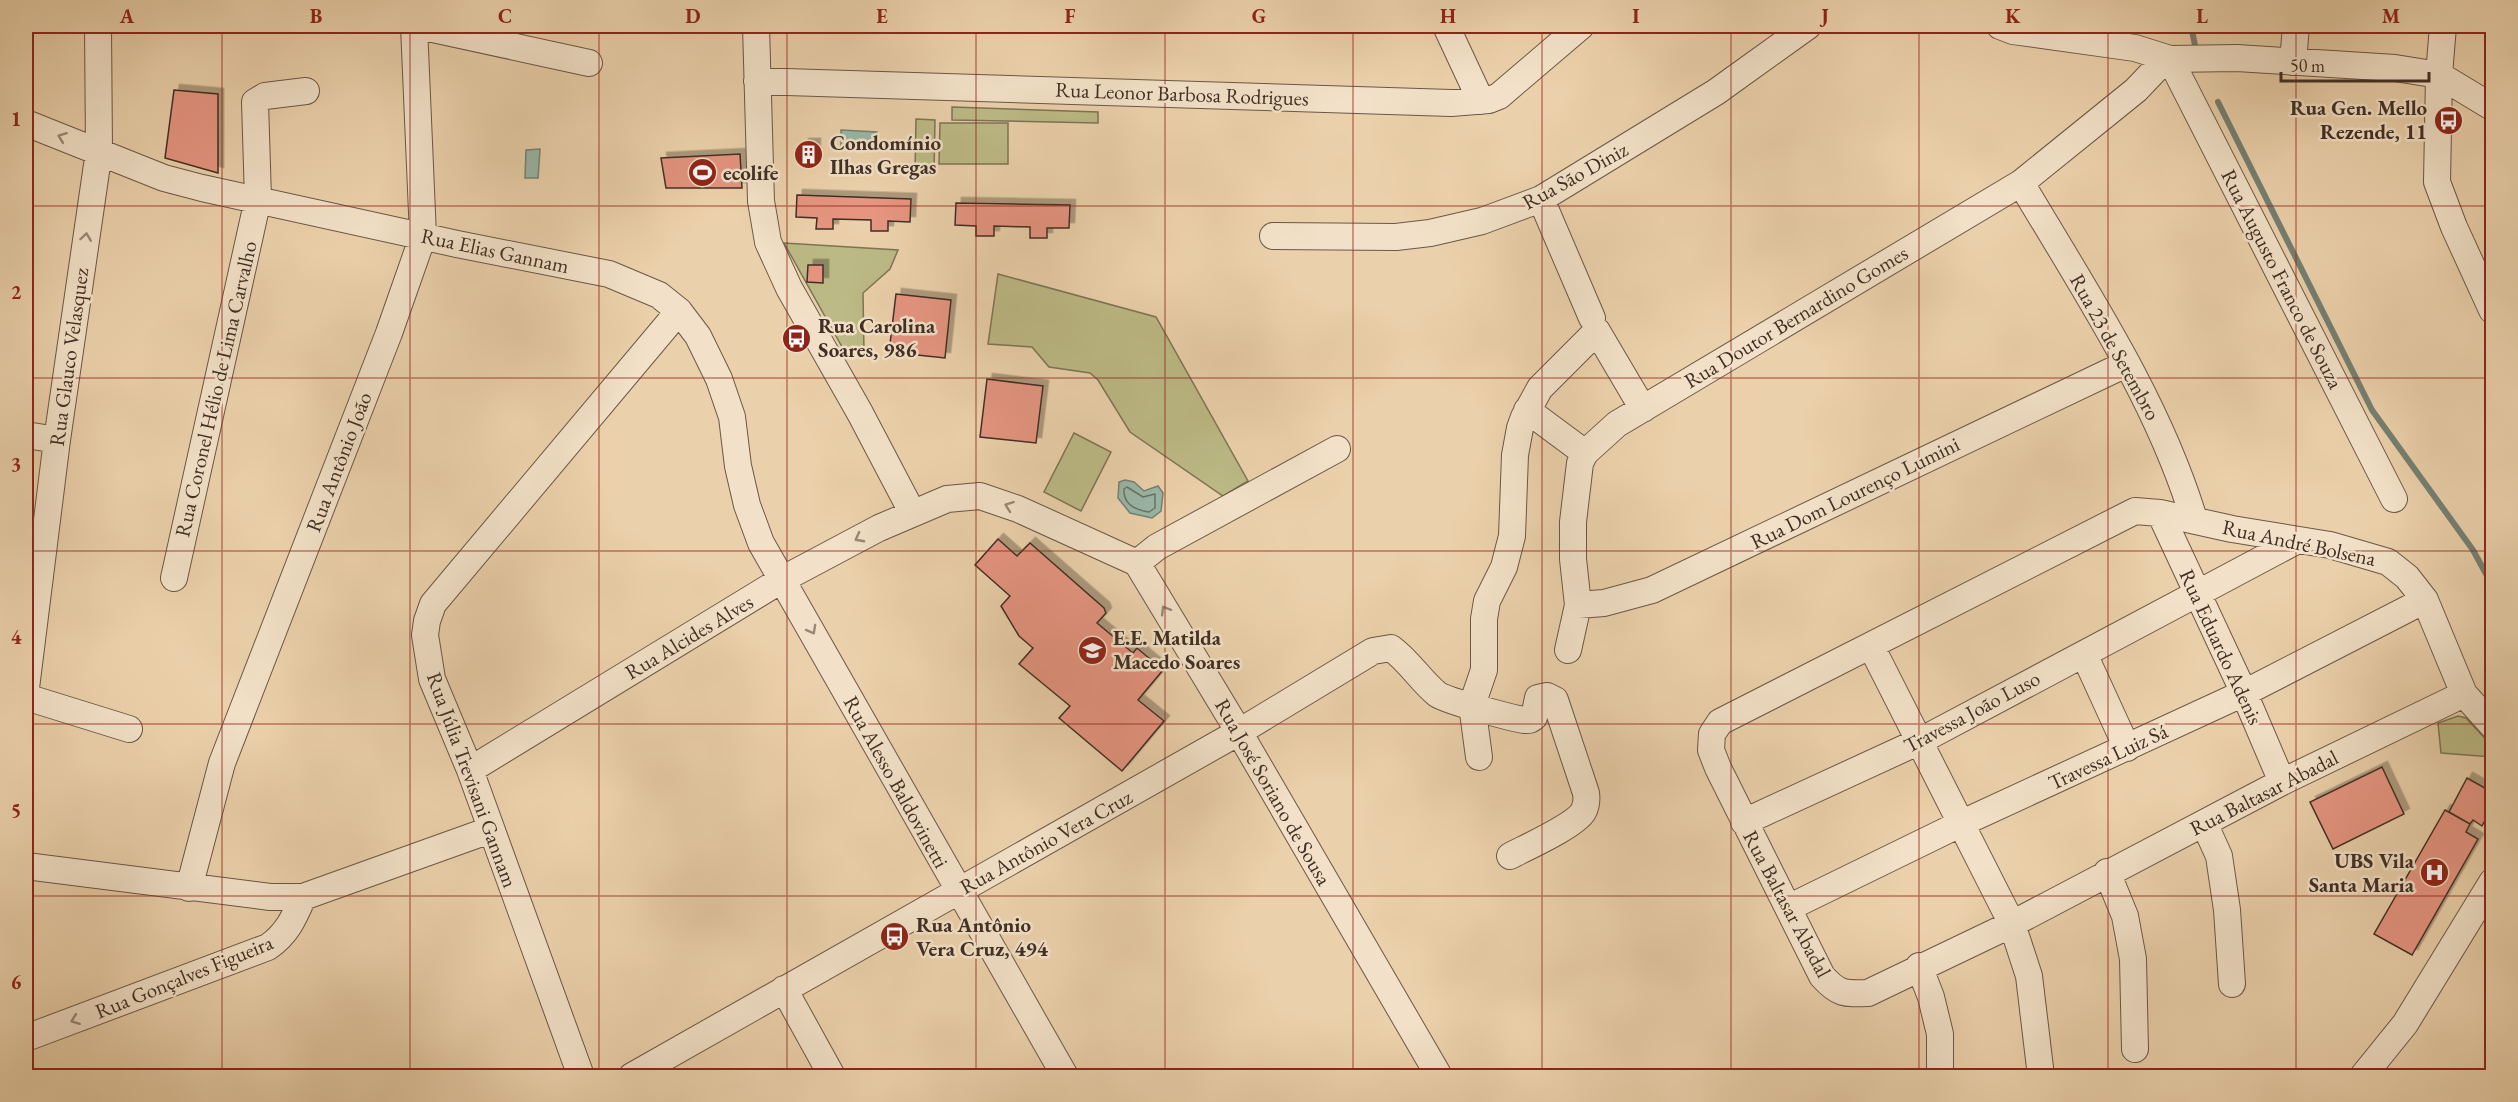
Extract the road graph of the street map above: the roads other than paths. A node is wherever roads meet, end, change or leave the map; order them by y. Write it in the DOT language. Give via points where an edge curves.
graph roads {
  1 [pos="98,26"];
  2 [pos="414,26"];
  3 [pos="419,26"];
  4 [pos="756,26"];
  5 [pos="1446,26"];
  6 [pos="1581,26"];
  7 [pos="1808,26"];
  8 [pos="2000,26"];
  9 [pos="2296,26"];
  10 [pos="2443,26"];
  11 [pos="2166,58"];
  12 [pos="2293,62"];
  13 [pos="589,63"];
  14 [pos="2439,75"];
  15 [pos="757,81"];
  16 [pos="306,92"];
  17 [pos="1481,101"];
  18 [pos="2493,107"];
  19 [pos="26,123"];
  20 [pos="99,151"];
  21 [pos="2021,183"];
  22 [pos="258,199"];
  23 [pos="1541,200"];
  24 [pos="423,236"];
  25 [pos="1273,236"];
  26 [pos="2492,309"];
  27 [pos="680,310"];
  28 [pos="1594,325"];
  29 [pos="2126,364"];
  30 [pos="1643,409"];
  31 [pos="1527,410"];
  32 [pos="26,435"];
  33 [pos="57,441"];
  34 [pos="1337,449"];
  35 [pos="1585,453"];
  36 [pos="2394,499"];
  37 [pos="912,512"];
  38 [pos="2160,513"];
  39 [pos="2194,519"];
  40 [pos="2296,541"];
  41 [pos="1137,563"];
  42 [pos="174,578"];
  43 [pos="783,579"];
  44 [pos="2196,594"];
  45 [pos="2425,600"];
  46 [pos="1578,605"];
  47 [pos="1871,646"];
  48 [pos="1568,650"];
  49 [pos="2084,654"];
  50 [pos="26,688"];
  51 [pos="2244,693"];
  52 [pos="2464,694"];
  53 [pos="26,698"];
  54 [pos="1472,705"];
  55 [pos="2493,725"];
  56 [pos="129,729"];
  57 [pos="1239,732"];
  58 [pos="1920,741"];
  59 [pos="2127,748"];
  60 [pos="1479,757"];
  61 [pos="470,770"];
  62 [pos="2282,782"];
  63 [pos="1744,822"];
  64 [pos="1960,824"];
  65 [pos="2204,824"];
  66 [pos="490,830"];
  67 [pos="1510,856"];
  68 [pos="26,866"];
  69 [pos="2107,872"];
  70 [pos="2493,882"];
  71 [pos="189,888"];
  72 [pos="958,892"];
  73 [pos="303,897"];
  74 [pos="1788,908"];
  75 [pos="2012,924"];
  76 [pos="1919,966"];
  77 [pos="2232,984"];
  78 [pos="784,989"];
  79 [pos="26,1038"];
  80 [pos="2135,1049"];
  81 [pos="581,1077"];
  82 [pos="632,1077"];
  83 [pos="832,1077"];
  84 [pos="1065,1077"];
  85 [pos="1439,1077"];
  86 [pos="1940,1077"];
  87 [pos="2041,1077"];
  88 [pos="2363,1077"];
  1 -- 20 [label="street, Rua Glauco Velasquez"];
  2 -- 24 [label="street, Rua Antônio João"];
  3 -- 13 [label="street"];
  4 -- 15 [label="street"];
  5 -- 17 [label="street"];
  6 -- 17 [label="street, Rua Leonor Barbosa Rodrigues" via="1499,96"];
  7 -- 23 [label="street, Rua São Diniz" via="1716,92"];
  8 -- 11 [label="street" via="2136,48"];
  9 -- 12 [label="street"];
  10 -- 14 [label="street"];
  11 -- 12 [label="street"];
  11 -- 21 [label="street, Rua Doutor Bernardino Gomes" via="2136,90"];
  11 -- 36 [label="street, Rua Augusto Franco de Souza"];
  12 -- 14 [label="street"];
  14 -- 18 [label="street"];
  14 -- 26 [label="street" via="2437,182"];
  15 -- 17 [label="street, Rua Leonor Barbosa Rodrigues"];
  15 -- 37 [label="street" via="761,201 768,242 789,288"];
  16 -- 22 [label="street, Rua Coronel Hélio de Lima Carvalho" via="265,96 255,102"];
  20 -- 19 [label="street, Rua Elias Gannam, one-way"];
  20 -- 22 [label="street, Rua Elias Gannam" via="164,178"];
  33 -- 20 [label="street, Rua Glauco Velasquez, one-way"];
  21 -- 29 [label="street, Rua 23 de Setembro"];
  21 -- 30 [label="street, Rua Doutor Bernardino Gomes"];
  22 -- 24 [label="street, Rua Elias Gannam"];
  22 -- 42 [label="street, Rua Coronel Hélio de Lima Carvalho"];
  23 -- 25 [label="street, Rua São Diniz" via="1430,233 1396,237"];
  23 -- 28 [label="street"];
  24 -- 27 [label="street, Rua Elias Gannam" via="609,274"];
  24 -- 71 [label="street, Rua Antônio João" via="222,763"];
  27 -- 43 [label="street, Rua Elias Gannam" via="719,379 732,417 747,505 761,543"];
  27 -- 61 [label="street, Rua Júlia Trevisani Gannam" via="434,604 426,621 430,670"];
  28 -- 30 [label="street"];
  28 -- 31 [label="street" via="1540,388"];
  29 -- 39 [label="street, Rua 23 de Setembro" via="2151,405"];
  29 -- 46 [label="street, Rua Dom Lourenço Lumini" via="1652,590 1604,603"];
  30 -- 35 [label="street, Rua Doutor Bernardino Gomes" via="1617,424"];
  31 -- 35 [label="street"];
  31 -- 54 [label="street" via="1515,455 1512,536 1504,567 1487,601 1484,670"];
  32 -- 33 [label="street"];
  33 -- 50 [label="street, Rua Glauco Velasquez"];
  34 -- 41 [label="street" via="1157,547"];
  35 -- 46 [label="street" via="1576,486 1573,522"];
  41 -- 37 [label="street, one-way" via="980,496 947,499"];
  37 -- 43 [label="street, Rua Alcides Alves, one-way"];
  38 -- 39 [label="street, Rua Baltasar Abadal"];
  38 -- 44 [label="street, Rua Eduardo Adenis"];
  38 -- 47 [label="street, Rua Baltasar Abadal" via="2135,511"];
  39 -- 40 [label="street, Rua André Bolsena"];
  40 -- 44 [label="street, Travessa João Luso"];
  40 -- 45 [label="street, Rua André Bolsena" via="2330,545 2388,562 2407,577"];
  57 -- 41 [label="street, Rua José Soriano de Sousa, one-way"];
  43 -- 61 [label="street, Rua Alcides Alves"];
  43 -- 72 [label="street, Rua Alesso Baldovinetti, one-way"];
  44 -- 49 [label="street, Travessa João Luso"];
  44 -- 51 [label="street, Rua Eduardo Adenis"];
  45 -- 51 [label="street, Travessa Luiz Sá"];
  45 -- 52 [label="street, Rua André Bolsena"];
  46 -- 48 [label="street"];
  47 -- 58 [label="street"];
  47 -- 63 [label="street, Rua Baltasar Abadal" via="1720,722 1712,734 1711,750"];
  49 -- 58 [label="street, Travessa João Luso"];
  49 -- 59 [label="street"];
  51 -- 59 [label="street, Travessa Luiz Sá"];
  51 -- 62 [label="street, Rua Eduardo Adenis"];
  52 -- 55 [label="street, Rua André Bolsena"];
  52 -- 62 [label="street, Rua Baltasar Abadal"];
  53 -- 56 [label="street"];
  54 -- 57 [label="street, Rua Antônio Vera Cruz" via="1438,696 1391,648 1373,651"];
  54 -- 60 [label="street"];
  54 -- 67 [label="street" via="1530,720 1536,714 1538,698 1553,698 1586,793 1587,804 1582,814"];
  57 -- 72 [label="street, Rua Antônio Vera Cruz"];
  57 -- 85 [label="street, Rua José Soriano de Sousa"];
  58 -- 63 [label="street, Travessa João Luso"];
  58 -- 64 [label="street"];
  59 -- 64 [label="street, Travessa Luiz Sá"];
  61 -- 66 [label="street, Rua Júlia Trevisani Gannam"];
  62 -- 65 [label="street, Rua Baltasar Abadal"];
  63 -- 74 [label="street, Rua Baltasar Abadal"];
  64 -- 74 [label="street, Travessa Luiz Sá"];
  64 -- 75 [label="street"];
  65 -- 69 [label="street, Rua Baltasar Abadal"];
  65 -- 77 [label="street" via="2218,856 2227,910"];
  66 -- 73 [label="street"];
  66 -- 81 [label="street, Rua Júlia Trevisani Gannam"];
  68 -- 71 [label="street"];
  69 -- 75 [label="street, Rua Baltasar Abadal"];
  69 -- 80 [label="street" via="2125,916 2133,959"];
  70 -- 88 [label="street" via="2405,1024"];
  71 -- 73 [label="street"];
  72 -- 78 [label="street, Rua Antônio Vera Cruz"];
  72 -- 84 [label="street, Rua Alesso Baldovinetti"];
  73 -- 79 [label="street, Rua Gonçalves Figueira, one-way" via="283,937 268,947"];
  74 -- 76 [label="street, Rua Baltasar Abadal" via="1822,976 1834,989 1846,994 1868,993"];
  75 -- 76 [label="street, Rua Baltasar Abadal"];
  75 -- 87 [label="street" via="2029,976"];
  76 -- 86 [label="street" via="1932,997 1940,1034"];
  78 -- 82 [label="street, Rua Antônio Vera Cruz"];
  78 -- 83 [label="street"];
}
